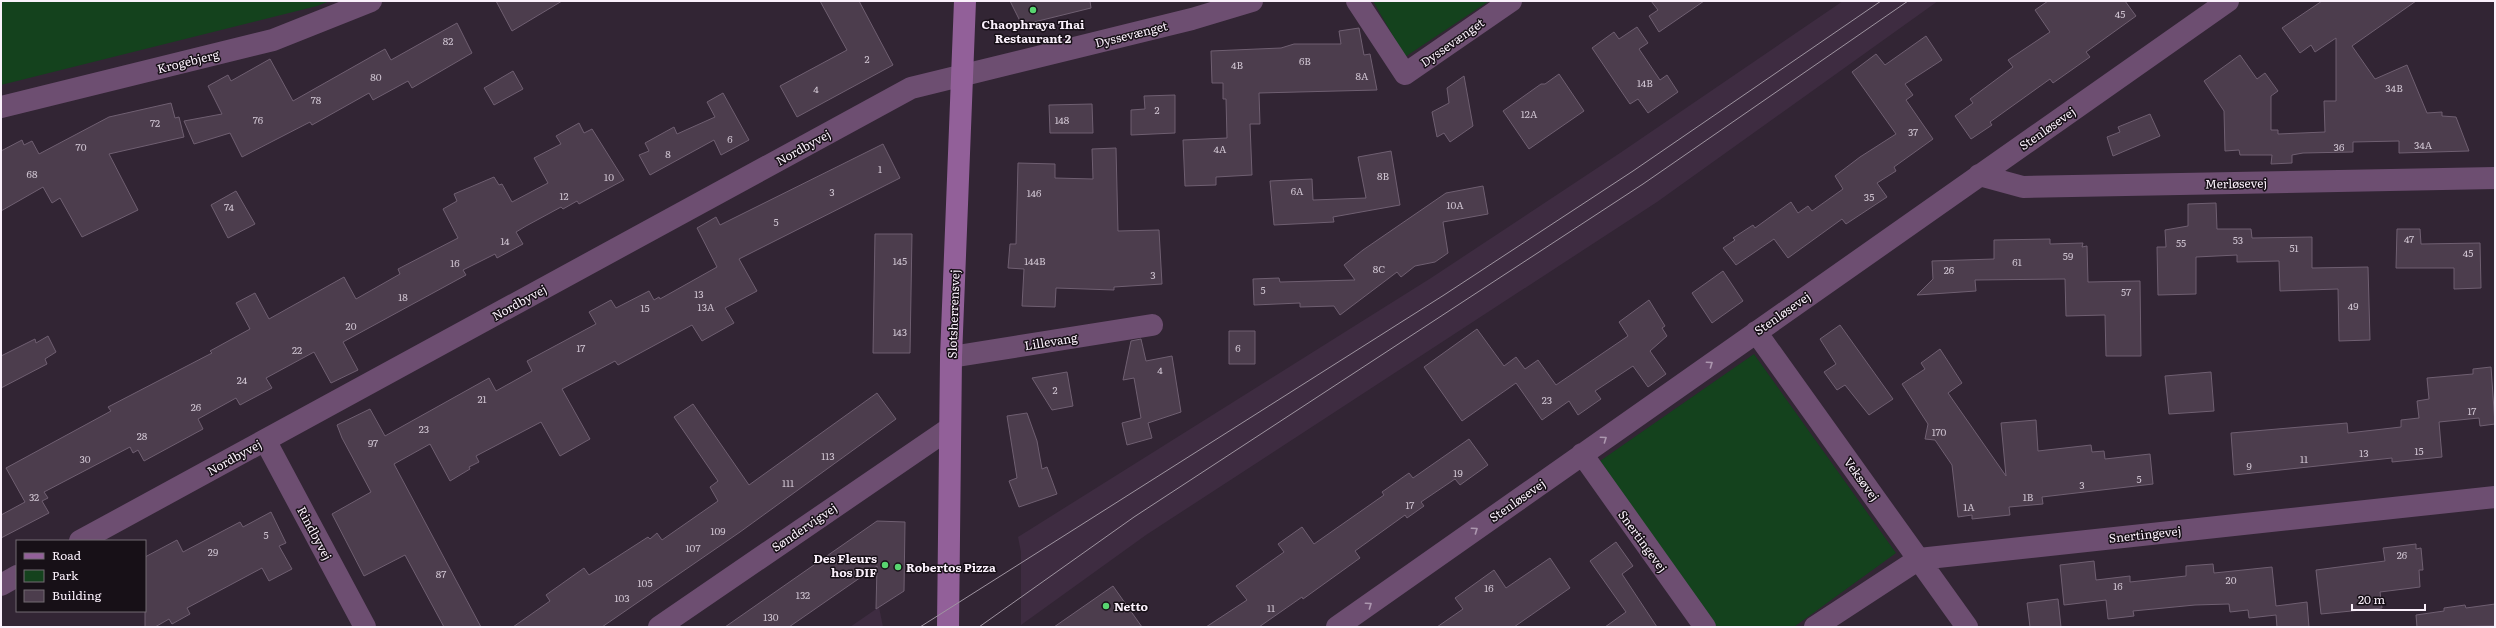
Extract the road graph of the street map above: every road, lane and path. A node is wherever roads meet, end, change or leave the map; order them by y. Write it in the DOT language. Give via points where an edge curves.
graph roads {
  1 [pos="370,1"];
  2 [pos="965,1"];
  3 [pos="1252,1"];
  4 [pos="1357,1"];
  5 [pos="1511,1"];
  6 [pos="2228,1"];
  7 [pos="962,75"];
  8 [pos="1,107"];
  9 [pos="1979,175"];
  10 [pos="2495,178"];
  11 [pos="1152,325"];
  12 [pos="1756,332"];
  13 [pos="951,357"];
  14 [pos="950,428"];
  15 [pos="265,440"];
  16 [pos="1582,454"];
  17 [pos="2495,497"];
  18 [pos="82,540"];
  19 [pos="1919,558"];
  20 [pos="16,577"];
  21 [pos="1,585"];
  22 [pos="365,627"];
  23 [pos="659,627"];
  24 [pos="948,627"];
  25 [pos="1337,627"];
  26 [pos="1705,627"];
  27 [pos="1815,627"];
  28 [pos="1967,627"];
  1 -- 8 [label="street, Krogebjerg" via="273,40"];
  2 -- 7 [label="street, Slotsherrensvej"];
  3 -- 7 [label="street, Dyssevænget" via="1192,19"];
  4 -- 5 [label="street, Dyssevænget" via="1405,74"];
  6 -- 9 [label="street, Stenløsevej"];
  7 -- 13 [label="street, Slotsherrensvej"];
  7 -- 15 [label="street, Nordbyvej" via="911,88"];
  9 -- 10 [label="street, Merløsevej" via="2023,187"];
  9 -- 12 [label="street, Stenløsevej"];
  11 -- 13 [label="street, Lillevang"];
  16 -- 12 [label="street, Stenløsevej, one-way"];
  12 -- 19 [label="street, Veksøvej"];
  13 -- 14 [label="street, Slotsherrensvej"];
  14 -- 23 [label="street, Søndervigvej"];
  14 -- 24 [label="street, Slotsherrensvej"];
  15 -- 18 [label="street, Nordbyvej"];
  15 -- 22 [label="street, Rindbyvej"];
  25 -- 16 [label="street, Stenløsevej, one-way"];
  16 -- 26 [label="street, Snertingevej"];
  17 -- 19 [label="street, Snertingevej"];
  19 -- 27 [label="street, Snertingevej"];
  19 -- 28 [label="street, Veksøvej"];
  20 -- 21 [label="street"];
}
